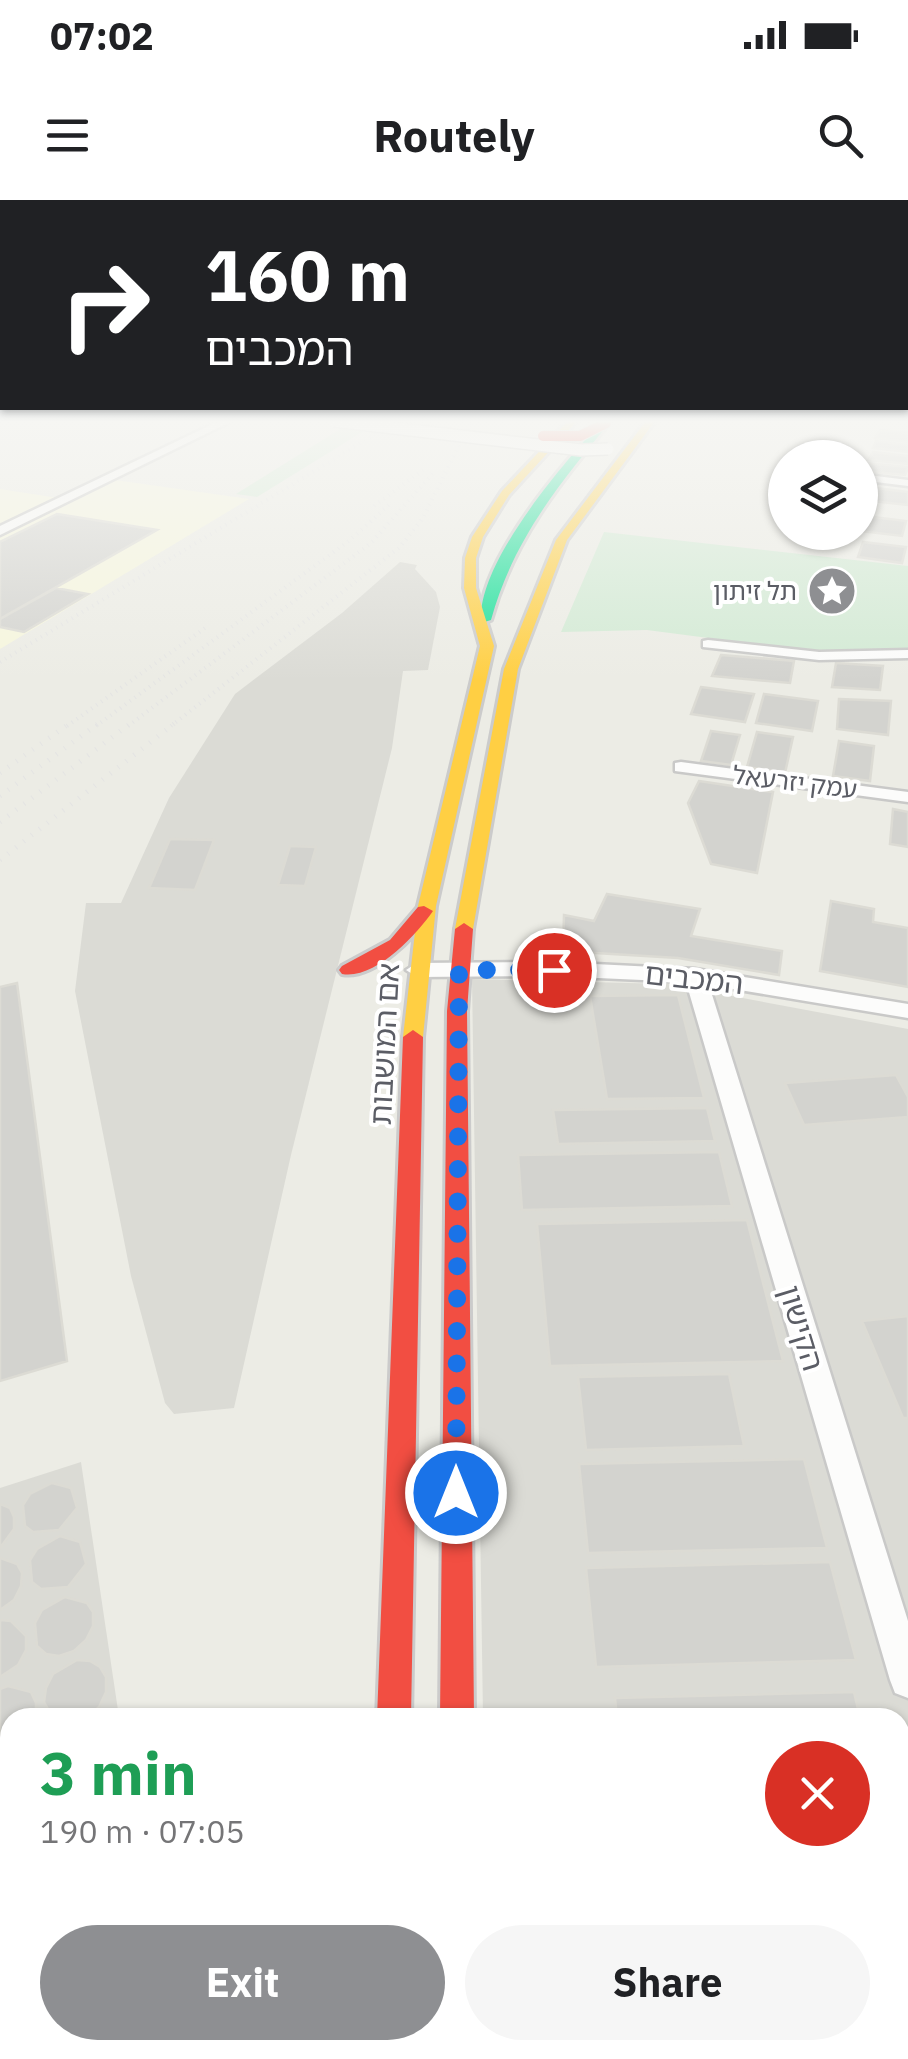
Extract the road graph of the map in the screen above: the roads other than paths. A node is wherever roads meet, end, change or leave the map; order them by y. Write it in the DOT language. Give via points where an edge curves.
graph roads {
  1 [pos="46,508"];
  2 [pos="498,508"];
  3 [pos="540,508"];
  4 [pos="558,508"];
  5 [pos="584,508"];
  6 [pos="0,531"];
  7 [pos="486,620"];
  8 [pos="708,644"];
  9 [pos="908,654"];
  10 [pos="511,669"];
  11 [pos="681,768"];
  12 [pos="908,796"];
  13 [pos="427,906"];
  14 [pos="349,970"];
  15 [pos="417,970"];
  16 [pos="459,970"];
  17 [pos="695,976"];
  18 [pos="908,1011"];
  19 [pos="908,1680"];
  20 [pos="394,1708"];
  21 [pos="457,1708"];
  1 -- 6 [label="street"];
  2 -- 7 [label="main road, אם המושבות" via="482,526 468,577"];
  3 -- 7 [label="main road" via="508,546 490,586"];
  4 -- 10 [label="main road" via="516,602"];
  5 -- 10 [label="main road" via="562,540"];
  7 -- 13 [label="main road, אם המושבות" via="487,646"];
  8 -- 9 [label="street" via="818,656"];
  10 -- 16 [label="main road"];
  11 -- 12 [label="street, עמק יזרעאל"];
  13 -- 14 [label="main road" via="397,944"];
  13 -- 15 [label="main road, אם המושבות"];
  15 -- 16 [label="street, המכבים"];
  15 -- 20 [label="main road, אם המושבות"];
  16 -- 17 [label="street, המכבים"];
  16 -- 21 [label="main road"];
  17 -- 18 [label="street, המכבים"];
  17 -- 19 [label="street, הקישון"];
}
